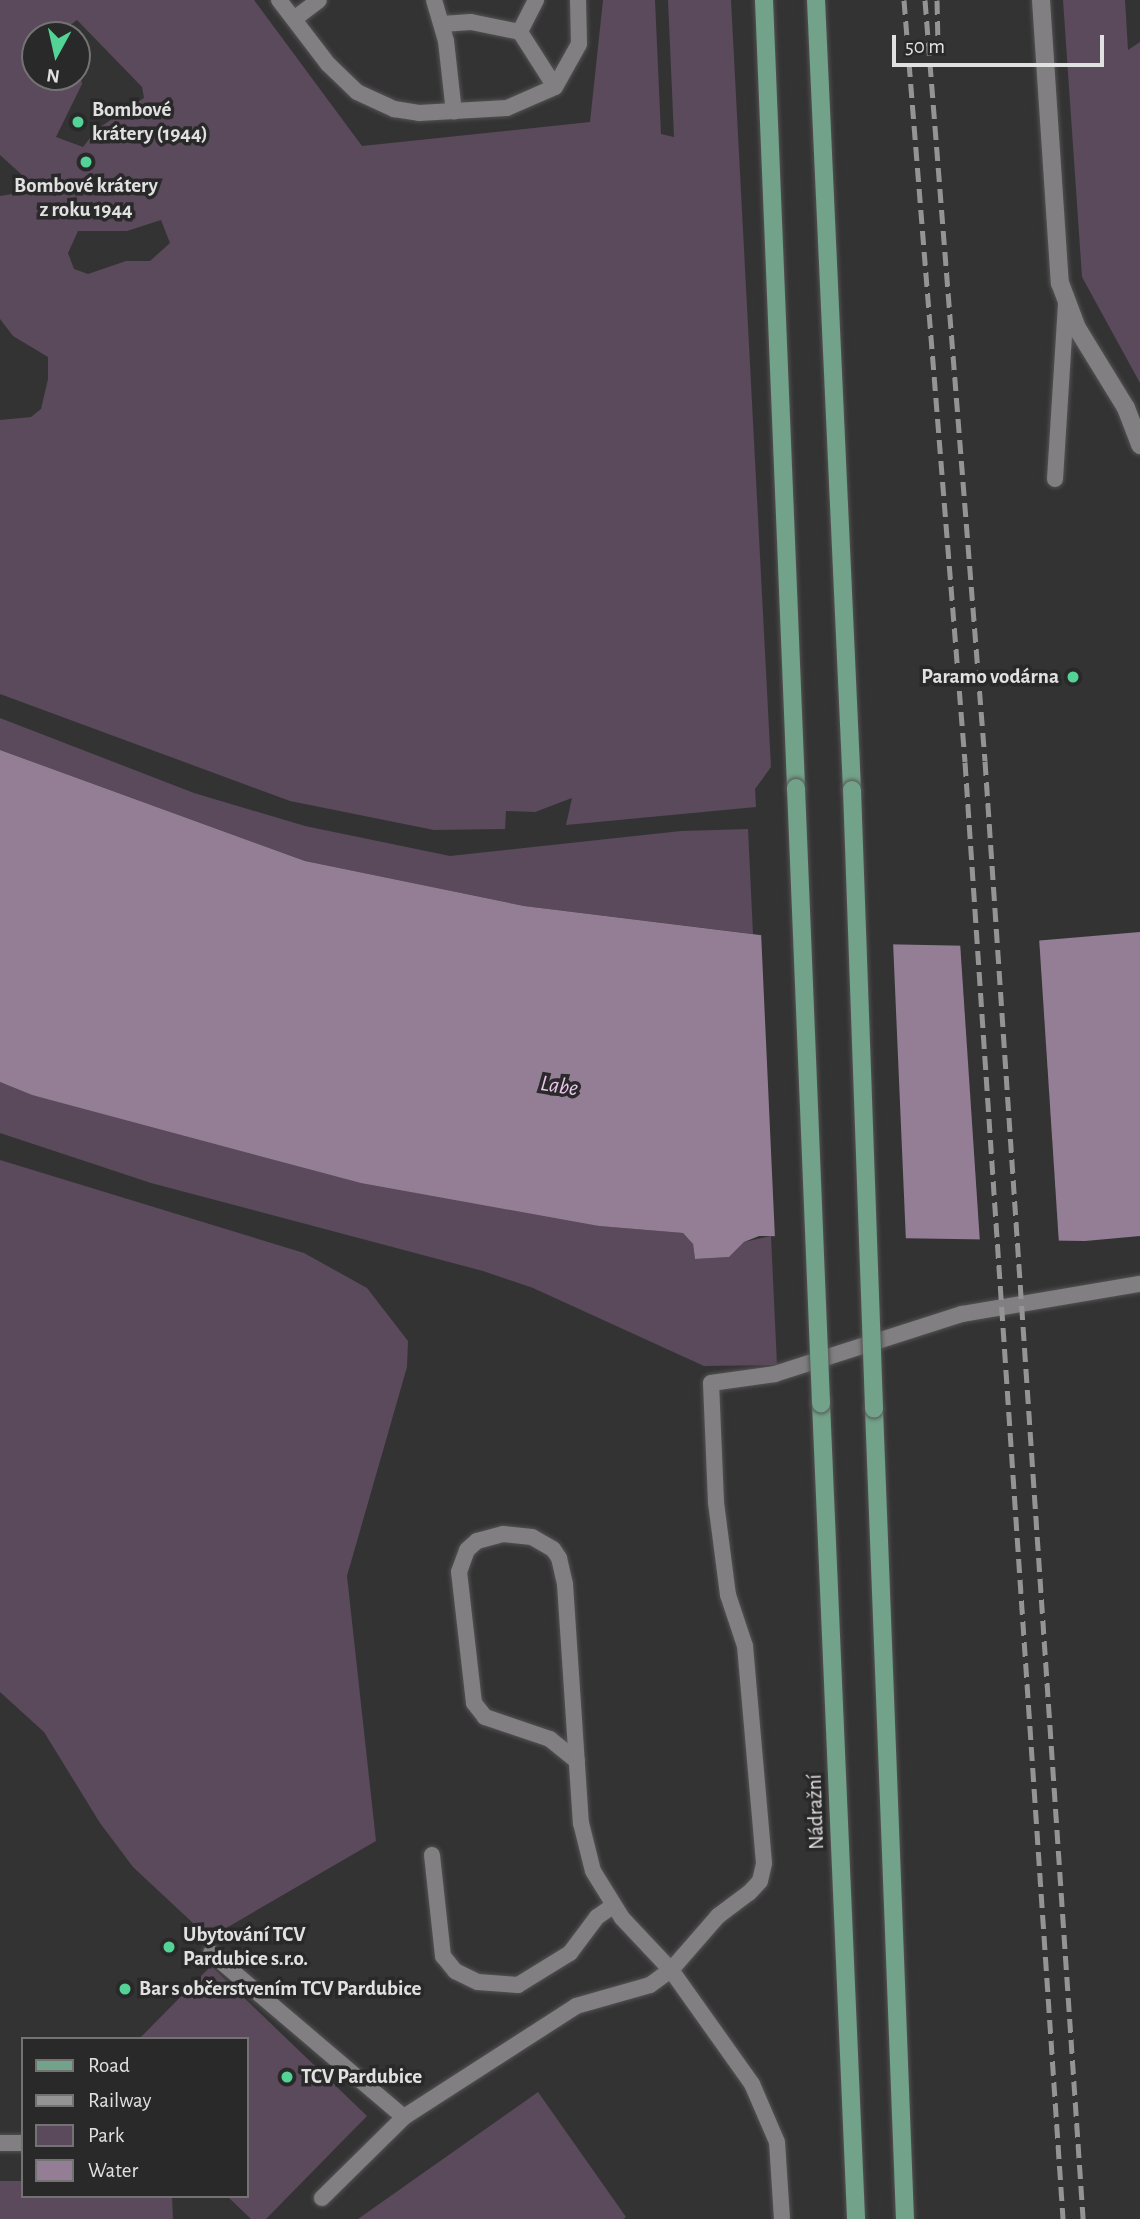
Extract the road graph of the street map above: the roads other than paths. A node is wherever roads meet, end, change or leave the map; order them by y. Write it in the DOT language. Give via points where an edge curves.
graph roads {
  1 [pos="279,0"];
  2 [pos="319,0"];
  3 [pos="434,0"];
  4 [pos="536,0"];
  5 [pos="578,0"];
  6 [pos="764,0"];
  7 [pos="815,0"];
  8 [pos="1041,0"];
  9 [pos="294,19"];
  10 [pos="442,24"];
  11 [pos="520,32"];
  12 [pos="555,87"];
  13 [pos="454,112"];
  14 [pos="1066,303"];
  15 [pos="1140,445"];
  16 [pos="1055,479"];
  17 [pos="1140,1284"];
  18 [pos="577,1761"];
  19 [pos="432,1855"];
  20 [pos="613,1906"];
  21 [pos="211,1953"];
  22 [pos="671,1970"];
  23 [pos="404,2117"];
  24 [pos="0,2143"];
  25 [pos="21,2143"];
  26 [pos="322,2198"];
  27 [pos="782,2219"];
  28 [pos="856,2219"];
  29 [pos="905,2219"];
  1 -- 9 [label="lane"];
  2 -- 9 [label="lane"];
  3 -- 10 [label="lane"];
  4 -- 11 [label="lane"];
  5 -- 12 [label="lane" via="579,44"];
  6 -- 28 [label="main road, Nádražní, bridge"];
  7 -- 29 [label="main road, bridge" via="852,790"];
  8 -- 14 [label="street" via="1057,253"];
  9 -- 13 [label="lane" via="328,64 357,92 394,109"];
  10 -- 11 [label="lane" via="471,22"];
  10 -- 13 [label="lane"];
  11 -- 12 [label="lane"];
  12 -- 13 [label="lane" via="514,106"];
  14 -- 15 [label="street" via="1126,408"];
  14 -- 16 [label="lane"];
  17 -- 22 [label="lane" via="962,1314 775,1374 711,1382 716,1502 727,1595 745,1646 764,1863 760,1881 718,1916"];
  18 -- 18 [label="lane" via="550,1739 485,1717 474,1703 459,1572 467,1550 477,1541 503,1534 533,1536 559,1559 565,1584"];
  18 -- 20 [label="lane" via="586,1848"];
  19 -- 20 [label="lane" via="443,1956 454,1971 478,1982 518,1985 570,1953 597,1917"];
  20 -- 22 [label="lane"];
  21 -- 23 [label="lane"];
  22 -- 23 [label="lane" via="643,1988 576,2007"];
  22 -- 27 [label="lane" via="752,2084 772,2128 779,2158"];
  23 -- 26 [label="lane"];
  24 -- 25 [label="lane"];
}
